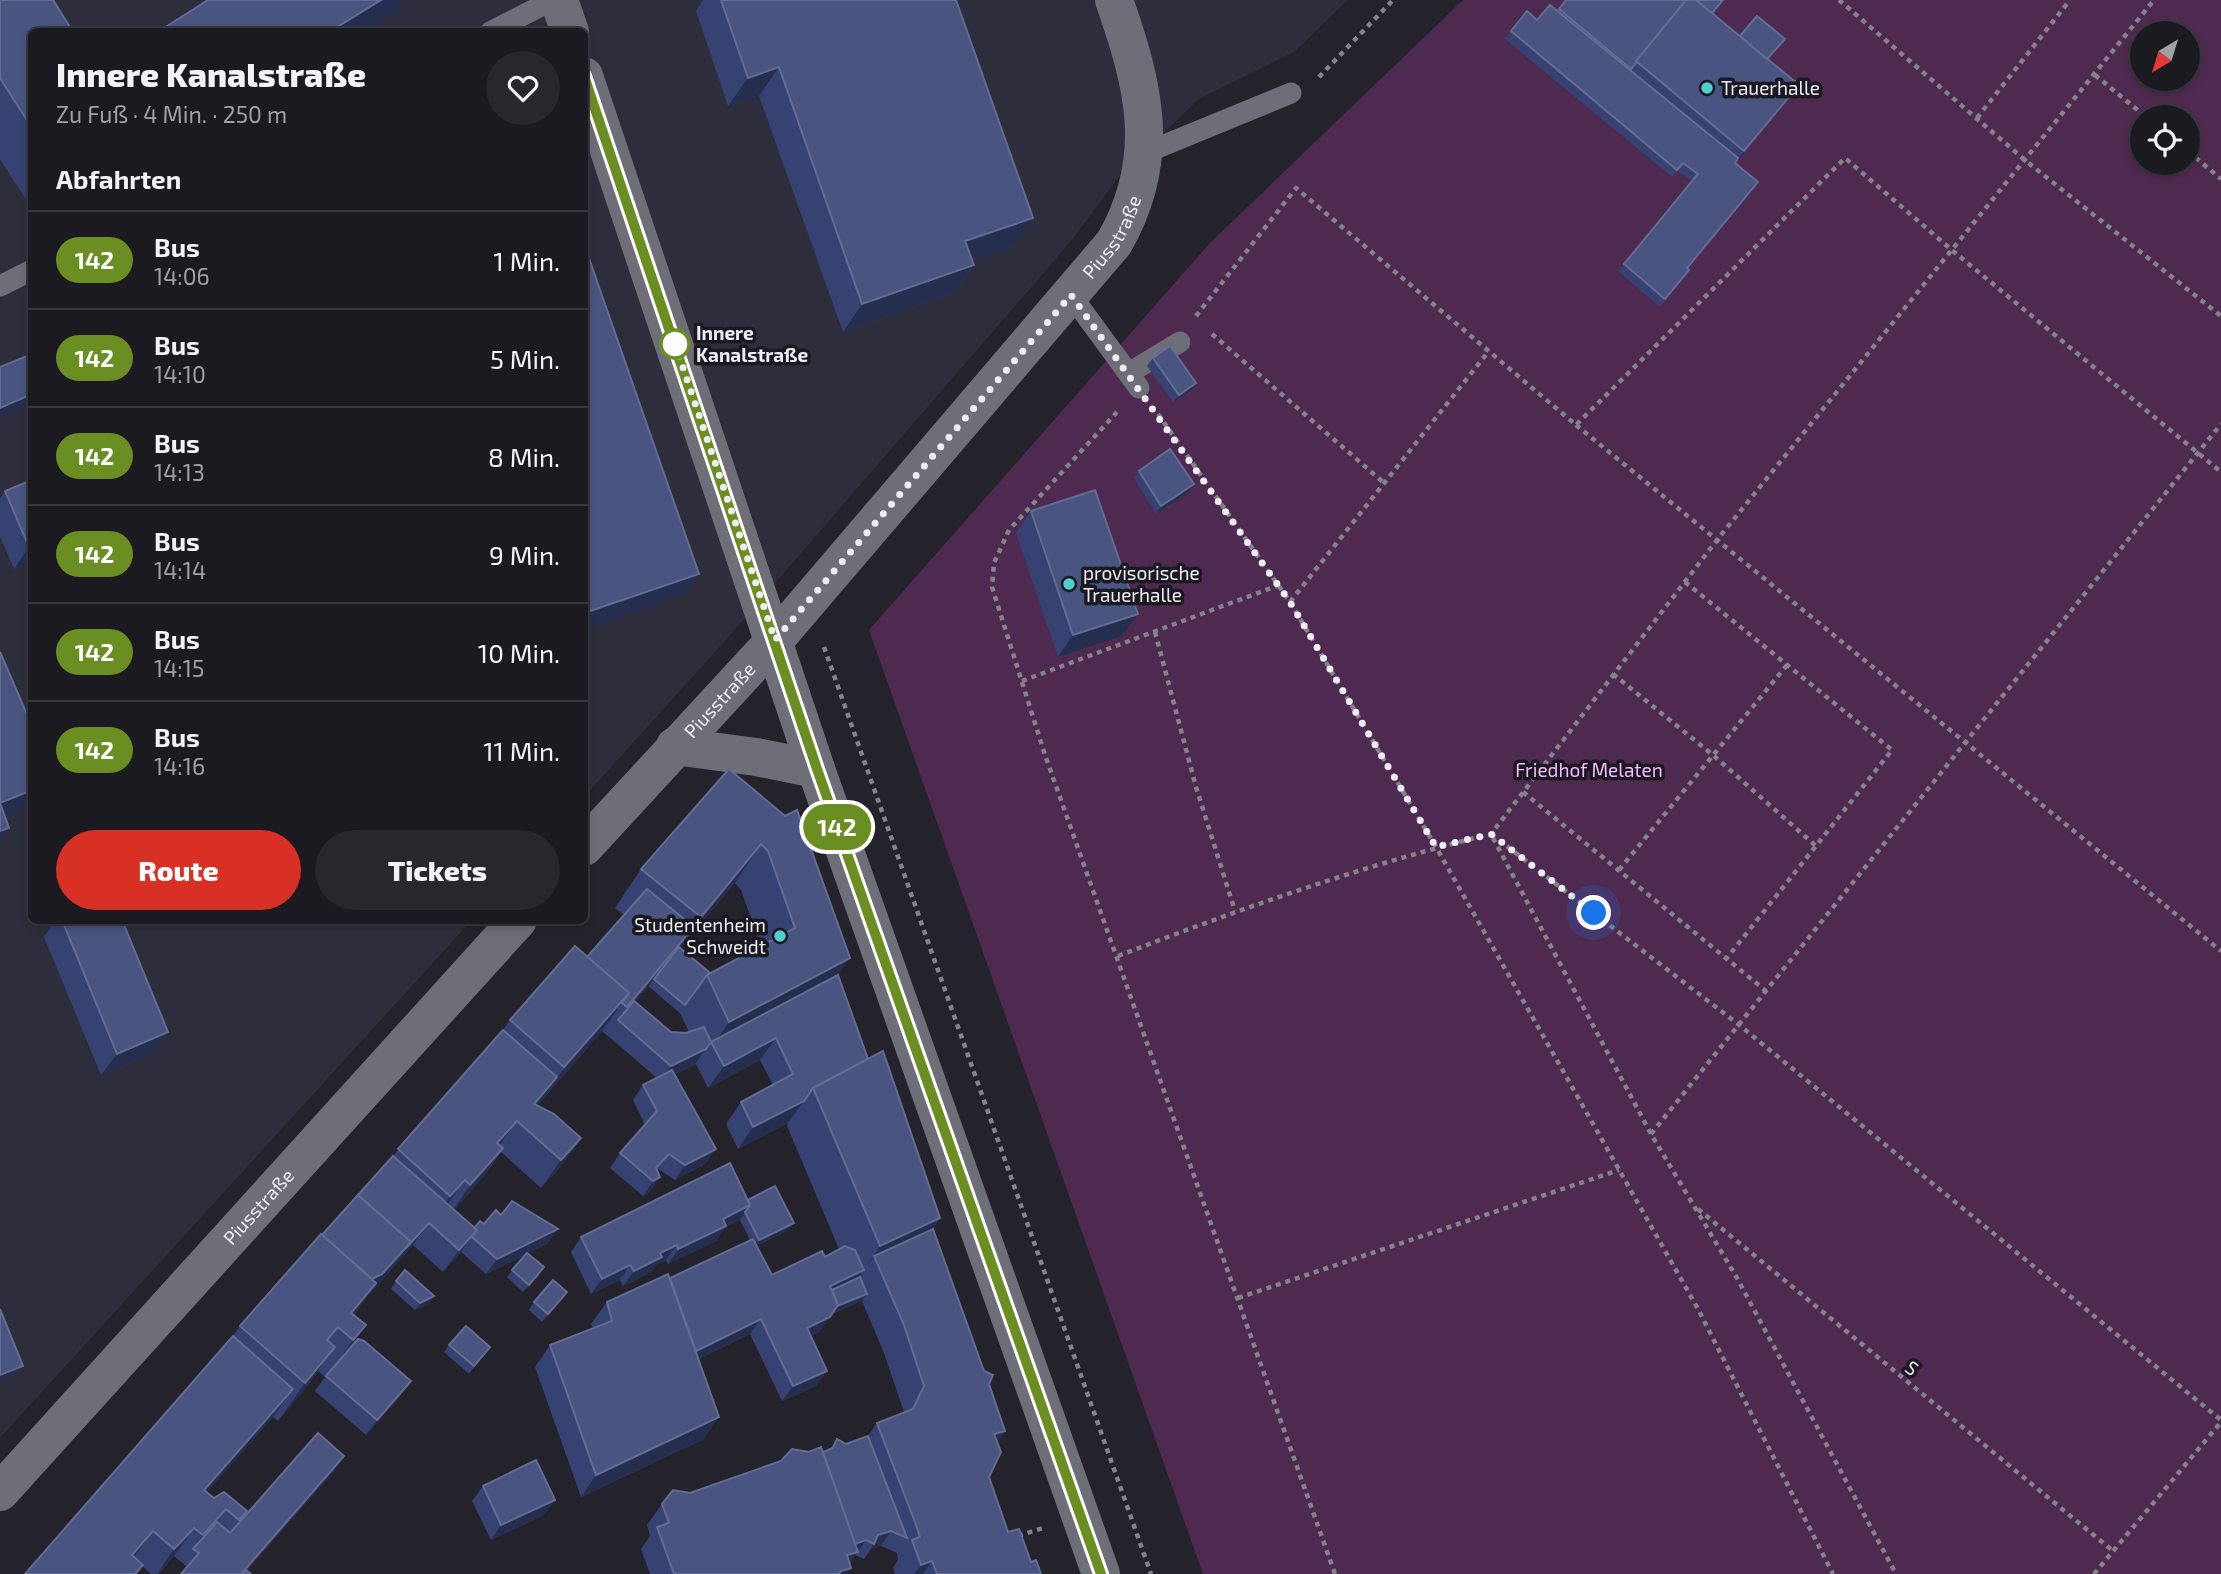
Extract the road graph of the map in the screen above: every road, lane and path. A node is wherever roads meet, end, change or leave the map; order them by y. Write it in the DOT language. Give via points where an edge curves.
graph roads {
  1 [pos="553,0"];
  2 [pos="559,0"];
  3 [pos="1114,0"];
  4 [pos="1393,0"];
  5 [pos="1839,0"];
  6 [pos="2070,0"];
  7 [pos="2154,0"];
  8 [pos="498,28"];
  9 [pos="569,28"];
  10 [pos="2095,75"];
  11 [pos="588,88"];
  12 [pos="1291,93"];
  13 [pos="2131,105"];
  14 [pos="1977,118"];
  15 [pos="1145,153"];
  16 [pos="2026,161"];
  17 [pos="2200,161"];
  18 [pos="2221,179"];
  19 [pos="1953,251"];
  20 [pos="28,272"];
  21 [pos="0,286"];
  22 [pos="1071,295"];
  23 [pos="2221,316"];
  24 [pos="1199,323"];
  25 [pos="1205,328"];
  26 [pos="1180,341"];
  27 [pos="1488,352"];
  28 [pos="1134,380"];
  29 [pos="2221,424"];
  30 [pos="1576,425"];
  31 [pos="2198,453"];
  32 [pos="2221,472"];
  33 [pos="1383,482"];
  34 [pos="1717,540"];
  35 [pos="1685,582"];
  36 [pos="1279,586"];
  37 [pos="808,601"];
  38 [pos="1290,602"];
  39 [pos="1155,632"];
  40 [pos="775,640"];
  41 [pos="1787,665"];
  42 [pos="1613,674"];
  43 [pos="1022,681"];
  44 [pos="1965,742"];
  45 [pos="676,746"];
  46 [pos="1713,755"];
  47 [pos="817,769"];
  48 [pos="1523,792"];
  49 [pos="1491,834"];
  50 [pos="588,843"];
  51 [pos="1816,846"];
  52 [pos="1436,847"];
  53 [pos="1619,870"];
  54 [pos="1235,911"];
  55 [pos="514,924"];
  56 [pos="2221,951"];
  57 [pos="1118,956"];
  58 [pos="1727,958"];
  59 [pos="1766,991"];
  60 [pos="1738,1024"];
  61 [pos="1651,1133"];
  62 [pos="1619,1170"];
  63 [pos="1694,1206"];
  64 [pos="1238,1298"];
  65 [pos="2221,1421"];
  66 [pos="0,1493"];
  67 [pos="1080,1515"];
  68 [pos="1014,1537"];
  69 [pos="2113,1551"];
  70 [pos="1101,1574"];
  71 [pos="1151,1574"];
  72 [pos="1335,1574"];
  73 [pos="1833,1574"];
  74 [pos="1896,1574"];
  75 [pos="2094,1574"];
  1 -- 8 [label="lane"];
  2 -- 9 [label="street"];
  3 -- 15 [label="street" via="1141,83"];
  4 -- 12 [label="path" via="1323,73"];
  5 -- 14 [label="path"];
  6 -- 14 [label="path"];
  7 -- 10 [label="path"];
  10 -- 13 [label="path"];
  10 -- 16 [label="path"];
  11 -- 40 [label="street"];
  12 -- 15 [label="lane"];
  14 -- 16 [label="path"];
  15 -- 22 [label="street, Piusstraße" via="1121,232"];
  16 -- 19 [label="path"];
  16 -- 23 [label="path"];
  17 -- 18 [label="path"];
  19 -- 30 [label="path" via="1845,158"];
  19 -- 31 [label="path"];
  19 -- 34 [label="path"];
  20 -- 21 [label="lane"];
  22 -- 28 [label="lane"];
  22 -- 37 [label="street, Piusstraße"];
  24 -- 27 [label="path" via="1194,318 1296,188"];
  25 -- 33 [label="path"];
  26 -- 28 [label="lane"];
  27 -- 30 [label="path"];
  27 -- 33 [label="path"];
  28 -- 36 [label="path"];
  28 -- 43 [label="path" via="1009,530 994,562 992,587"];
  29 -- 31 [label="path"];
  30 -- 34 [label="path"];
  31 -- 32 [label="path"];
  31 -- 44 [label="path"];
  33 -- 38 [label="path"];
  34 -- 35 [label="path"];
  34 -- 44 [label="path"];
  35 -- 41 [label="path"];
  35 -- 42 [label="path"];
  36 -- 38 [label="path"];
  36 -- 39 [label="path"];
  37 -- 40 [label="street, Piusstraße"];
  37 -- 71 [label="path"];
  38 -- 52 [label="path"];
  39 -- 43 [label="path"];
  39 -- 54 [label="path"];
  40 -- 45 [label="street, Piusstraße"];
  40 -- 47 [label="street"];
  41 -- 46 [label="path"];
  41 -- 51 [label="path" via="1892,750"];
  42 -- 46 [label="path"];
  42 -- 48 [label="path"];
  43 -- 57 [label="path"];
  44 -- 56 [label="path"];
  44 -- 59 [label="path"];
  45 -- 47 [label="street"];
  45 -- 50 [label="street, Piusstraße"];
  46 -- 51 [label="path"];
  46 -- 53 [label="path"];
  47 -- 67 [label="street"];
  48 -- 49 [label="path"];
  48 -- 53 [label="path"];
  49 -- 52 [label="path"];
  49 -- 60 [label="path"];
  49 -- 61 [label="path"];
  51 -- 58 [label="path"];
  52 -- 54 [label="path"];
  52 -- 62 [label="path"];
  53 -- 58 [label="path"];
  54 -- 57 [label="path"];
  55 -- 66 [label="street, Piusstraße"];
  57 -- 64 [label="path"];
  58 -- 59 [label="path"];
  59 -- 60 [label="path"];
  60 -- 61 [label="path"];
  60 -- 65 [label="path"];
  61 -- 63 [label="path"];
  62 -- 64 [label="path"];
  62 -- 73 [label="path" via="1698,1309"];
  63 -- 69 [label="path, S / S"];
  63 -- 74 [label="path"];
  64 -- 72 [label="path"];
  65 -- 69 [label="path"];
  67 -- 68 [label="path"];
  67 -- 70 [label="street"];
  69 -- 75 [label="path"];
}
